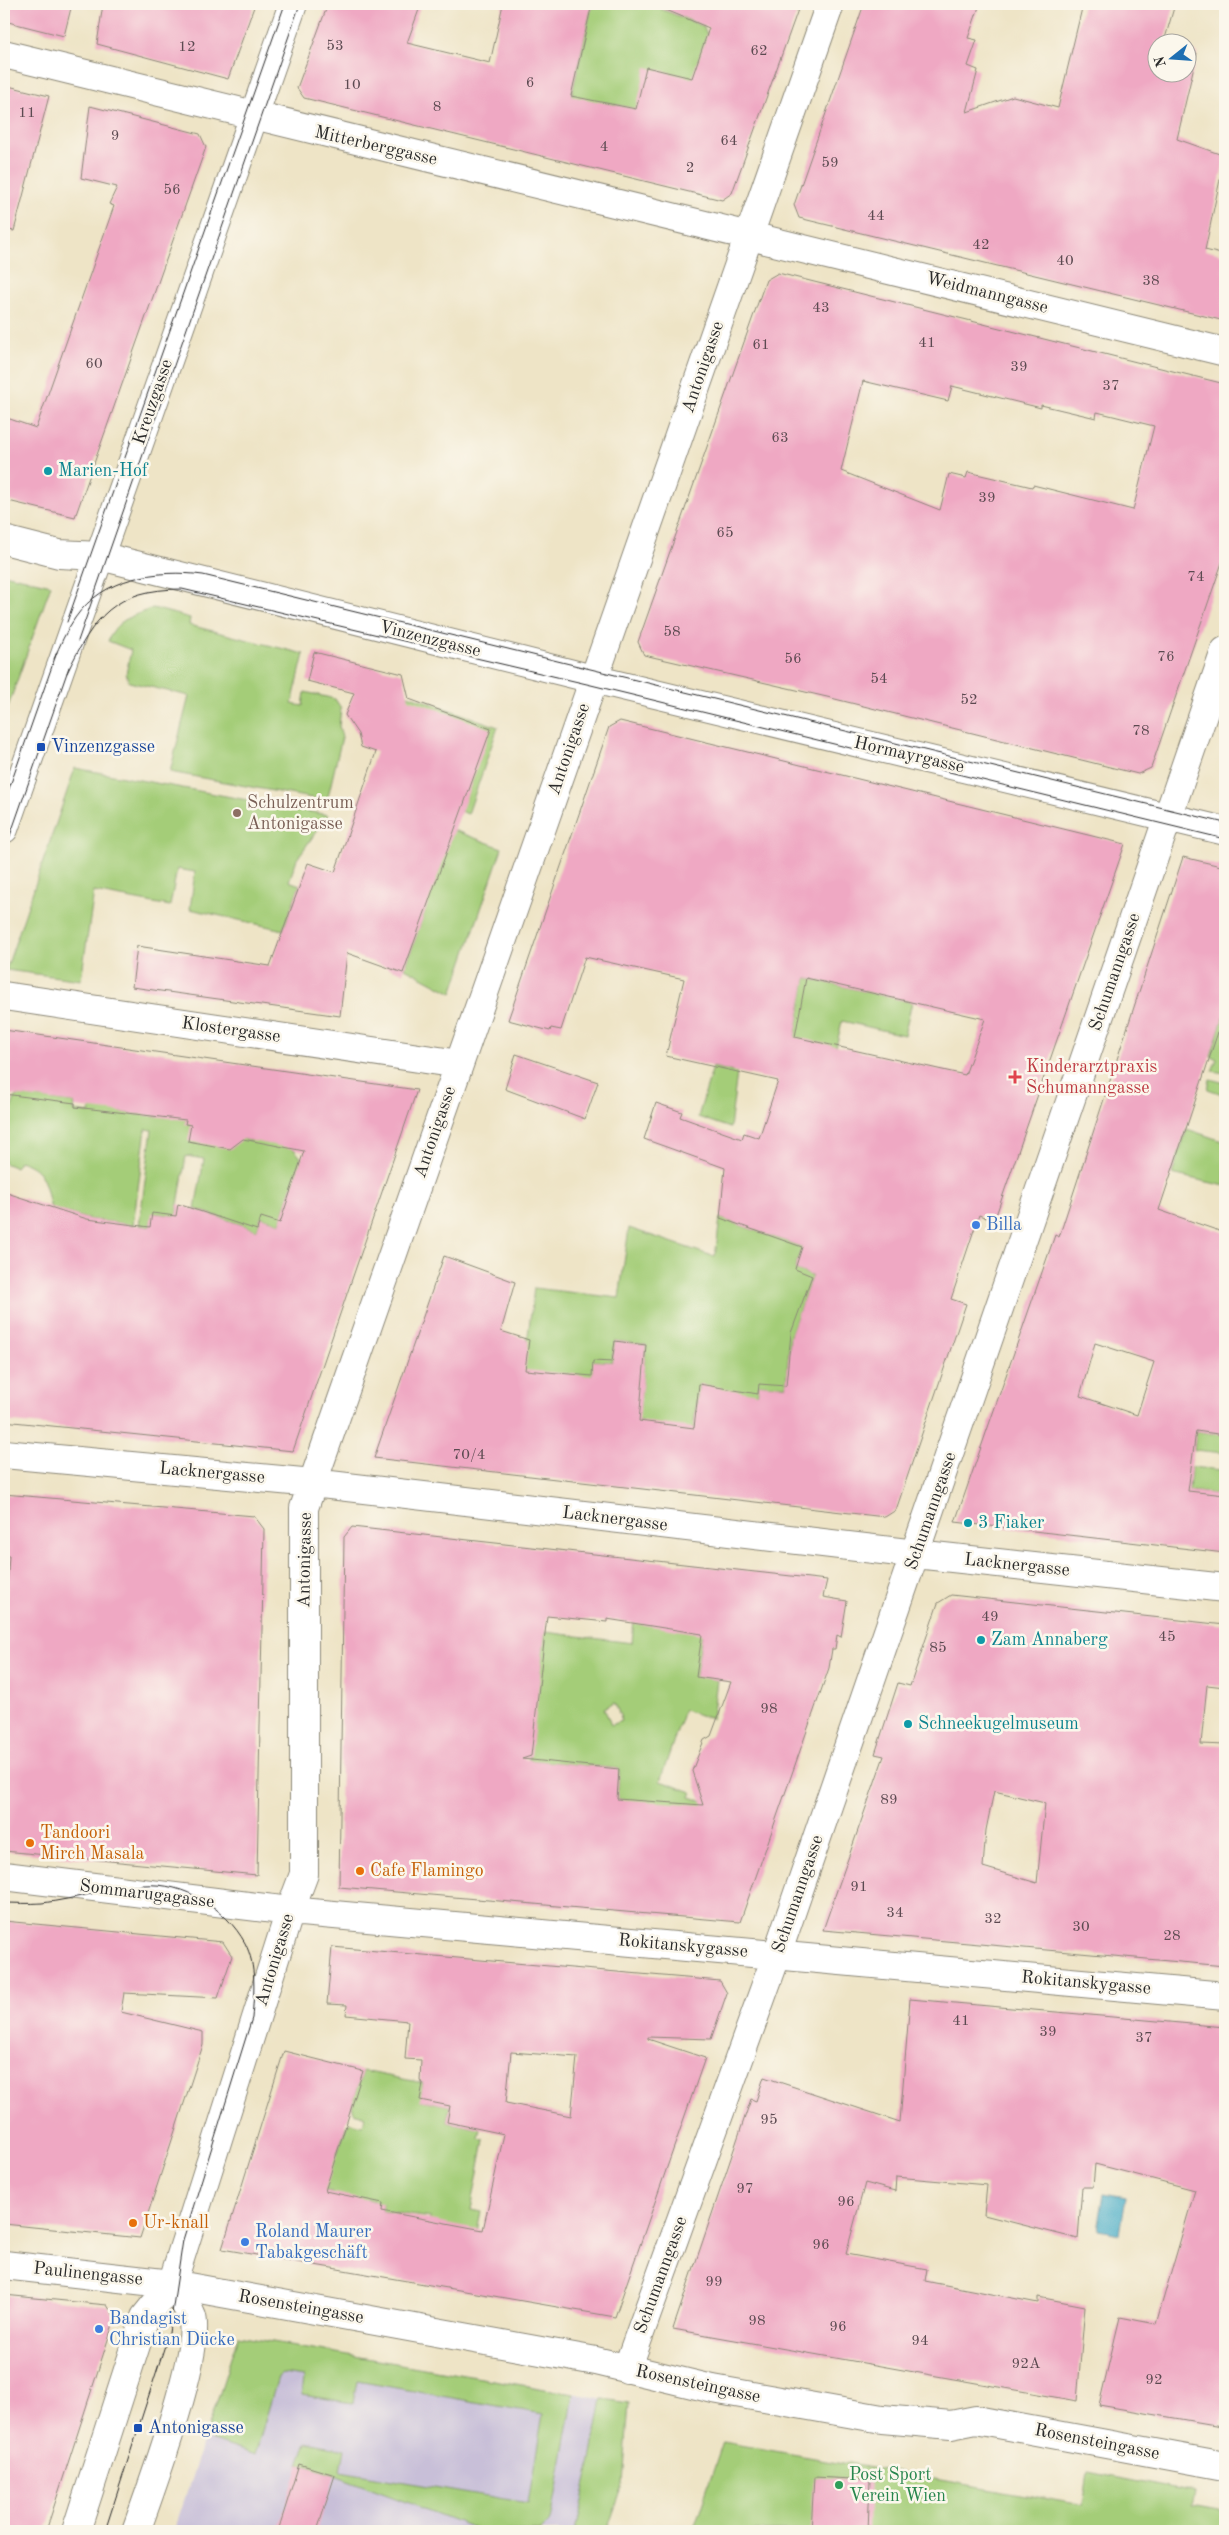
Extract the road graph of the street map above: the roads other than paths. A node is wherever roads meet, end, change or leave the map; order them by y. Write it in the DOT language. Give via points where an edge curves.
graph roads {
  1 [pos="293,4"];
  2 [pos="830,4"];
  3 [pos="4,54"];
  4 [pos="253,116"];
  5 [pos="750,235"];
  6 [pos="1225,352"];
  7 [pos="4,540"];
  8 [pos="100,556"];
  9 [pos="1225,650"];
  10 [pos="593,679"];
  11 [pos="1168,817"];
  12 [pos="4,829"];
  13 [pos="1225,831"];
  14 [pos="4,996"];
  15 [pos="459,1064"];
  16 [pos="4,1454"];
  17 [pos="313,1483"];
  18 [pos="916,1554"];
  19 [pos="1225,1588"];
  20 [pos="4,1876"];
  21 [pos="290,1911"];
  22 [pos="777,1954"];
  23 [pos="1225,1996"];
  24 [pos="4,2265"];
  25 [pos="172,2284"];
  26 [pos="627,2369"];
  27 [pos="1225,2466"];
  28 [pos="76,2531"];
  29 [pos="136,2531"];
  1 -- 4 [label="street, Kreuzgasse"];
  2 -- 5 [label="street, Antonigasse"];
  3 -- 4 [label="street, Mitterberggasse"];
  4 -- 5 [label="street, Mitterberggasse"];
  4 -- 8 [label="street, Kreuzgasse"];
  5 -- 6 [label="street, Weidmanngasse"];
  5 -- 10 [label="street, Antonigasse"];
  7 -- 8 [label="street, Vinzenzgasse" via="59,554"];
  8 -- 10 [label="street, Vinzenzgasse"];
  8 -- 12 [label="street, Kreuzgasse"];
  9 -- 11 [label="street, Schumanngasse"];
  10 -- 11 [label="street, Hormayrgasse"];
  10 -- 15 [label="street, Antonigasse"];
  11 -- 13 [label="street, Hormayrgasse"];
  11 -- 18 [label="street, Schumanngasse"];
  14 -- 15 [label="street, Klostergasse"];
  15 -- 17 [label="street, Antonigasse"];
  16 -- 17 [label="street, Lacknergasse"];
  17 -- 18 [label="street, Lacknergasse"];
  17 -- 21 [label="street, Antonigasse" via="304,1508 304,1874"];
  18 -- 19 [label="street, Lacknergasse"];
  18 -- 22 [label="street, Schumanngasse"];
  20 -- 21 [label="street, Sommarugagasse"];
  21 -- 22 [label="street, Rokitanskygasse"];
  21 -- 25 [label="street, Antonigasse"];
  22 -- 23 [label="street, Rokitanskygasse"];
  22 -- 26 [label="street, Schumanngasse"];
  24 -- 25 [label="street, Paulinengasse"];
  25 -- 26 [label="street, Rosensteingasse"];
  25 -- 28 [label="street, Antonigasse" via="145,2317"];
  25 -- 29 [label="street" via="192,2317 193,2340 165,2448"];
  26 -- 27 [label="street, Rosensteingasse" via="713,2389 882,2419 951,2425 976,2420"];
}
